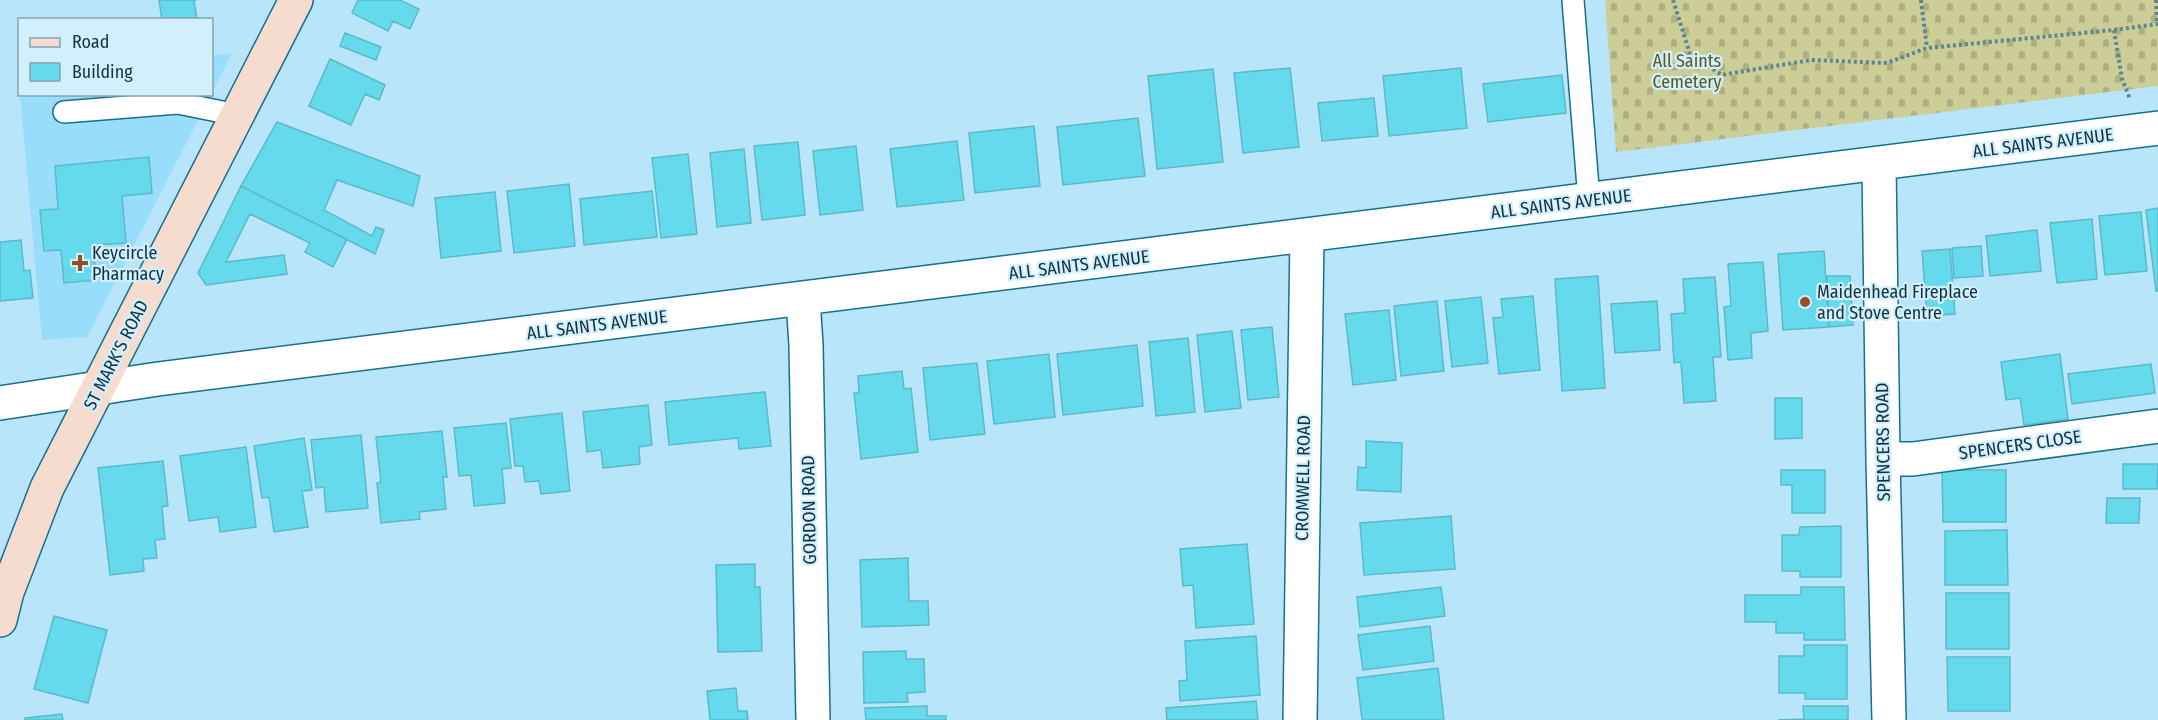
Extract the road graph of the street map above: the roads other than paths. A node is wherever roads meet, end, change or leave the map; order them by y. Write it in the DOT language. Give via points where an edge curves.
graph roads {
  1 [pos="296,0"];
  2 [pos="1574,0"];
  3 [pos="64,112"];
  4 [pos="237,114"];
  5 [pos="2151,129"];
  6 [pos="1879,164"];
  7 [pos="1589,200"];
  8 [pos="1307,236"];
  9 [pos="803,300"];
  10 [pos="99,388"];
  11 [pos="0,403"];
  12 [pos="2158,426"];
  13 [pos="1883,459"];
  14 [pos="0,620"];
  15 [pos="813,720"];
  16 [pos="1300,720"];
  17 [pos="1889,720"];
  1 -- 4 [label="street, ST MARK'S ROAD"];
  2 -- 7 [label="lane"];
  3 -- 4 [label="lane" via="178,103"];
  4 -- 10 [label="street, ST MARK'S ROAD"];
  5 -- 6 [label="street, ALL SAINTS AVENUE"];
  6 -- 7 [label="street, ALL SAINTS AVENUE"];
  6 -- 13 [label="street, SPENCERS ROAD"];
  7 -- 8 [label="street, ALL SAINTS AVENUE"];
  8 -- 9 [label="street, ALL SAINTS AVENUE"];
  8 -- 16 [label="street, CROMWELL ROAD"];
  9 -- 10 [label="street, ALL SAINTS AVENUE"];
  9 -- 15 [label="street, GORDON ROAD"];
  10 -- 11 [label="street, ALL SAINTS AVENUE"];
  10 -- 14 [label="street, ST MARK'S ROAD" via="47,488"];
  12 -- 13 [label="street, SPENCERS CLOSE" via="1913,459"];
  13 -- 17 [label="street, SPENCERS ROAD"];
}
